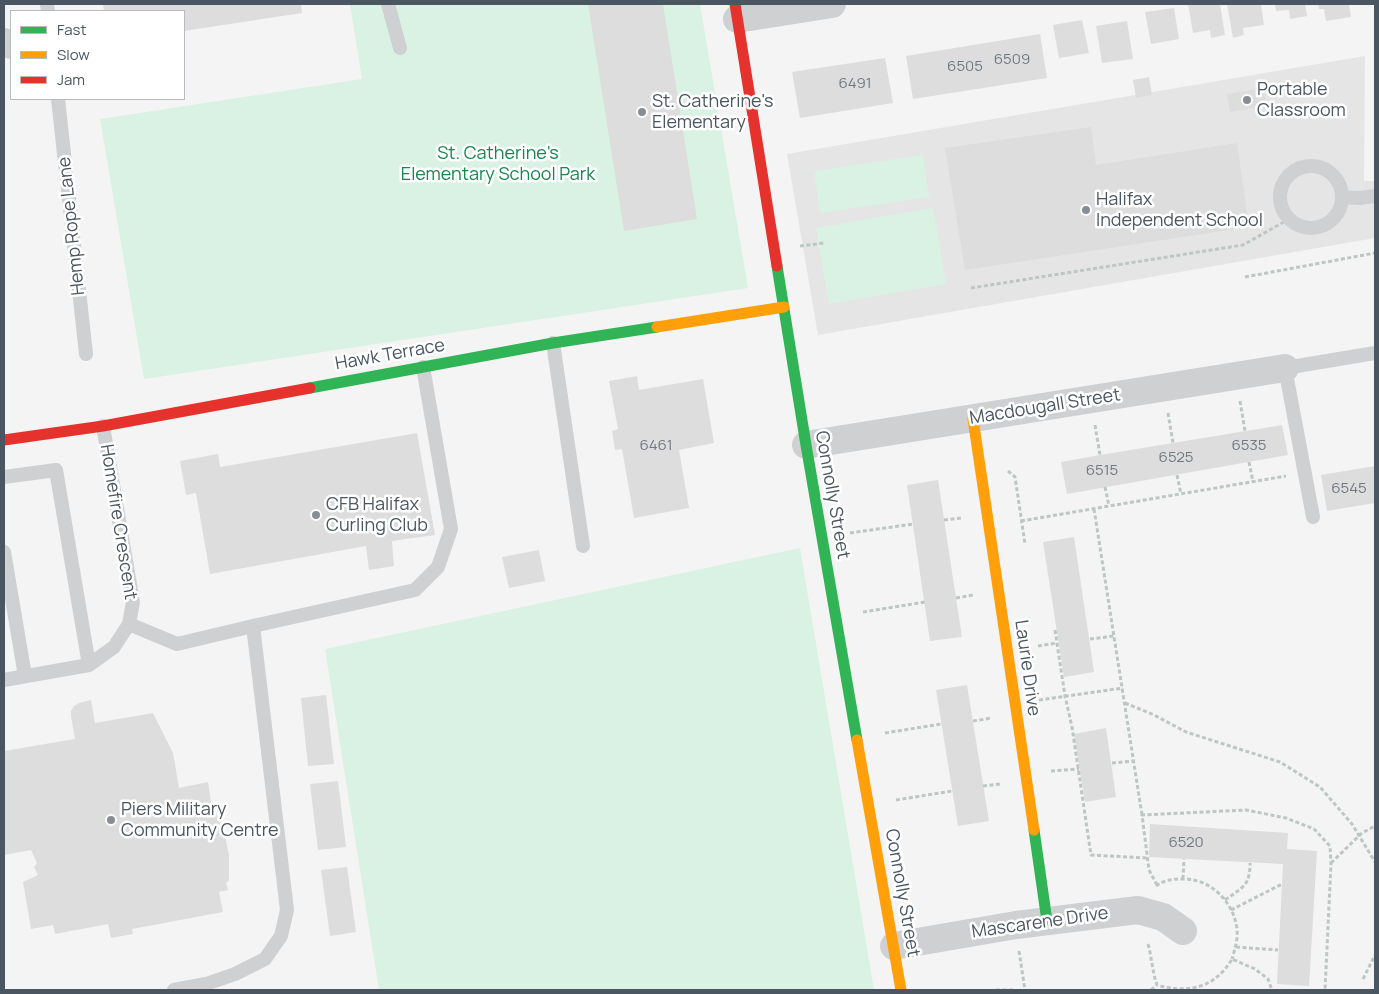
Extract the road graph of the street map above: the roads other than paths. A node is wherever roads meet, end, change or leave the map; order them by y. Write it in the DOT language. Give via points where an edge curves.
graph roads {
  1 [pos="388,4"];
  2 [pos="832,4"];
  3 [pos="736,11"];
  4 [pos="400,48"];
  5 [pos="58,100"];
  6 [pos="1375,196"];
  7 [pos="1342,197"];
  8 [pos="784,307"];
  9 [pos="553,343"];
  10 [pos="1375,353"];
  11 [pos="86,354"];
  12 [pos="423,367"];
  13 [pos="1285,368"];
  14 [pos="973,419"];
  15 [pos="103,426"];
  16 [pos="4,440"];
  17 [pos="806,445"];
  18 [pos="4,477"];
  19 [pos="1313,517"];
  20 [pos="583,546"];
  21 [pos="4,552"];
  22 [pos="129,624"];
  23 [pos="253,626"];
  24 [pos="89,665"];
  25 [pos="25,676"];
  26 [pos="4,680"];
  27 [pos="1047,921"];
  28 [pos="1183,931"];
  29 [pos="894,946"];
  30 [pos="174,990"];
  31 [pos="901,990"];
  1 -- 4 [label="lane"];
  2 -- 3 [label="street"];
  3 -- 8 [label="street, Connolly Street"];
  5 -- 11 [label="lane, Hemp Rope Lane"];
  6 -- 7 [label="lane"];
  7 -- 7 [label="lane" via="1335,178 1318,167 1298,169 1290,174 1281,192 1281,202 1289,219 1308,228 1328,223 1336,216"];
  8 -- 9 [label="street, Hawk Terrace"];
  8 -- 17 [label="street, Connolly Street"];
  9 -- 12 [label="street, Hawk Terrace"];
  9 -- 20 [label="lane"];
  10 -- 13 [label="lane"];
  12 -- 15 [label="street, Hawk Terrace"];
  12 -- 23 [label="lane" via="452,529 438,567 415,590"];
  13 -- 14 [label="street, Macdougall Street"];
  13 -- 19 [label="lane"];
  14 -- 17 [label="street, Macdougall Street"];
  14 -- 27 [label="street, Laurie Drive"];
  15 -- 16 [label="street, Hawk Terrace"];
  15 -- 22 [label="lane, Homefire Crescent" via="133,602"];
  17 -- 29 [label="street, Connolly Street"];
  18 -- 24 [label="lane" via="56,470"];
  21 -- 25 [label="lane"];
  22 -- 23 [label="lane" via="177,644"];
  22 -- 24 [label="lane, Homefire Crescent" via="114,647"];
  23 -- 30 [label="lane" via="287,910 281,936 265,959 206,984"];
  24 -- 25 [label="lane, Homefire Crescent"];
  25 -- 26 [label="lane, Homefire Crescent"];
  27 -- 28 [label="street, Mascarene Drive" via="1138,910 1163,917"];
  27 -- 29 [label="street, Mascarene Drive"];
  29 -- 31 [label="street, Connolly Street"];
}
